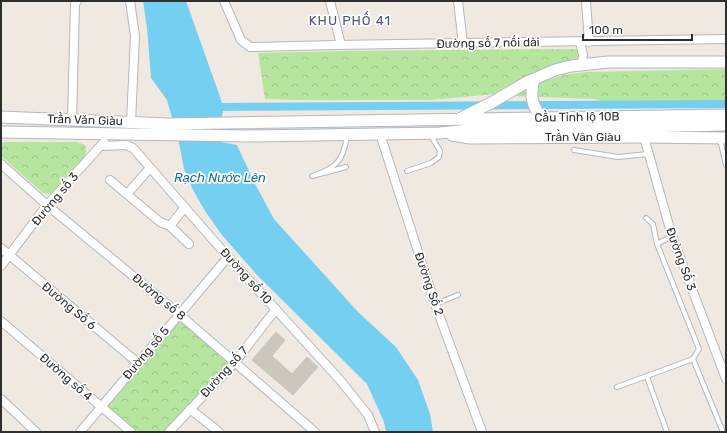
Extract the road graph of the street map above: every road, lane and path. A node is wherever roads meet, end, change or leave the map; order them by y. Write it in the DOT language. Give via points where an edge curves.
graph roads {
  1 [pos="78,1"];
  2 [pos="130,1"];
  3 [pos="224,1"];
  4 [pos="330,1"];
  5 [pos="458,1"];
  6 [pos="586,1"];
  7 [pos="726,39"];
  8 [pos="580,42"];
  9 [pos="589,42"];
  10 [pos="463,44"];
  11 [pos="341,45"];
  12 [pos="726,62"];
  13 [pos="582,64"];
  14 [pos="531,82"];
  15 [pos="726,115"];
  16 [pos="1,117"];
  17 [pos="542,117"];
  18 [pos="72,119"];
  19 [pos="459,119"];
  20 [pos="130,122"];
  21 [pos="726,125"];
  22 [pos="168,129"];
  23 [pos="1,132"];
  24 [pos="454,132"];
  25 [pos="435,133"];
  26 [pos="112,134"];
  27 [pos="348,134"];
  28 [pos="380,134"];
  29 [pos="644,137"];
  30 [pos="723,138"];
  31 [pos="101,146"];
  32 [pos="574,150"];
  33 [pos="648,154"];
  34 [pos="1,164"];
  35 [pos="726,165"];
  36 [pos="346,167"];
  37 [pos="150,168"];
  38 [pos="407,171"];
  39 [pos="110,180"];
  40 [pos="127,194"];
  41 [pos="48,205"];
  42 [pos="185,207"];
  43 [pos="646,218"];
  44 [pos="170,226"];
  45 [pos="672,236"];
  46 [pos="189,244"];
  47 [pos="657,244"];
  48 [pos="1,248"];
  49 [pos="10,256"];
  50 [pos="228,257"];
  51 [pos="1,266"];
  52 [pos="458,295"];
  53 [pos="436,304"];
  54 [pos="276,309"];
  55 [pos="180,314"];
  56 [pos="1,321"];
  57 [pos="693,359"];
  58 [pos="235,362"];
  59 [pos="138,363"];
  60 [pos="647,377"];
  61 [pos="726,379"];
  62 [pos="617,387"];
  63 [pos="1,398"];
  64 [pos="101,407"];
  65 [pos="190,409"];
  66 [pos="36,432"];
  67 [pos="80,432"];
  68 [pos="131,432"];
  69 [pos="170,432"];
  70 [pos="219,432"];
  71 [pos="315,432"];
  72 [pos="375,432"];
  73 [pos="482,432"];
  74 [pos="667,432"];
  75 [pos="723,432"];
  1 -- 18 [label="street" via="75,4"];
  2 -- 20 [label="street" via="135,36"];
  3 -- 11 [label="street, Đường số 7 nối dài" via="241,40 250,47"];
  4 -- 11 [label="street"];
  5 -- 10 [label="street"];
  6 -- 9 [label="street"];
  7 -- 9 [label="street, Đường số 7 nối dài"];
  8 -- 9 [label="street, Đường số 7 nối dài"];
  8 -- 10 [label="street, Đường số 7 nối dài"];
  8 -- 13 [label="street"];
  10 -- 11 [label="street, Đường số 7 nối dài"];
  12 -- 13 [label="main road"];
  13 -- 14 [label="main road" via="555,70"];
  14 -- 17 [label="main road" via="534,108"];
  14 -- 19 [label="main road"];
  15 -- 17 [label="main road, Cầu Tỉnh lộ 10B"];
  16 -- 18 [label="main road, Trần Văn Giàu"];
  17 -- 19 [label="main road, Cầu Tỉnh lộ 10B"];
  18 -- 20 [label="main road, Trần Văn Giàu"];
  19 -- 22 [label="main road, Cầu Tỉnh lộ 10B" via="245,123"];
  20 -- 22 [label="main road, Trần Văn Giàu"];
  21 -- 24 [label="main road, Cầu Tỉnh lộ 10B" via="477,129"];
  22 -- 26 [label="main road, Trần Văn Giàu"];
  22 -- 27 [label="main road, Trần Văn Giàu" via="246,136"];
  23 -- 26 [label="main road, Trần Văn Giàu"];
  24 -- 25 [label="main road, Trần Văn Giàu"];
  25 -- 28 [label="main road, Trần Văn Giàu"];
  25 -- 29 [label="main road, Trần Văn Giàu" via="470,138"];
  25 -- 38 [label="lane" via="440,151 439,158"];
  26 -- 31 [label="street, Đường số 3"];
  27 -- 28 [label="main road, Trần Văn Giàu"];
  27 -- 36 [label="lane" via="340,160 330,170 312,176"];
  28 -- 53 [label="street, Đường Số 2"];
  29 -- 30 [label="main road, Trần Văn Giàu"];
  29 -- 33 [label="street, Đường Số 3"];
  30 -- 35 [label="lane"];
  31 -- 37 [label="street, Đường số 10" via="126,145 133,148"];
  31 -- 41 [label="street, Đường số 3"];
  32 -- 33 [label="lane" via="618,157"];
  33 -- 45 [label="street, Đường Số 3"];
  34 -- 41 [label="street, Đường số 8"];
  37 -- 40 [label="street"];
  37 -- 42 [label="street, Đường số 10"];
  39 -- 40 [label="street"];
  40 -- 44 [label="street" via="160,222"];
  41 -- 49 [label="street, Đường số 3"];
  41 -- 55 [label="street, Đường số 8"];
  42 -- 44 [label="street"];
  42 -- 50 [label="street, Đường số 10"];
  43 -- 47 [label="lane" via="653,224"];
  44 -- 46 [label="street"];
  45 -- 47 [label="lane"];
  45 -- 61 [label="street, Đường Số 3"];
  47 -- 57 [label="lane" via="699,349"];
  48 -- 49 [label="street, Đường Số 6"];
  49 -- 51 [label="street, Đường số 3"];
  49 -- 59 [label="street, Đường Số 6"];
  50 -- 54 [label="street, Đường số 10"];
  50 -- 55 [label="street, Đường số 5"];
  52 -- 53 [label="lane"];
  53 -- 73 [label="street, Đường Số 2"];
  54 -- 58 [label="street, Đường số 7"];
  54 -- 72 [label="street, Đường số 10" via="368,414"];
  55 -- 58 [label="street, Đường số 8"];
  55 -- 59 [label="street, Đường số 5"];
  56 -- 64 [label="street, Đường số 4"];
  57 -- 60 [label="lane"];
  57 -- 75 [label="lane"];
  58 -- 65 [label="street, Đường số 7"];
  58 -- 71 [label="street, Đường số 8"];
  59 -- 64 [label="street, Đường số 5"];
  60 -- 62 [label="lane"];
  60 -- 74 [label="lane"];
  63 -- 66 [label="street"];
  64 -- 67 [label="street, Đường số 5"];
  64 -- 68 [label="street, Đường số 4"];
  65 -- 69 [label="street, Đường số 7"];
  65 -- 70 [label="street"];
}
